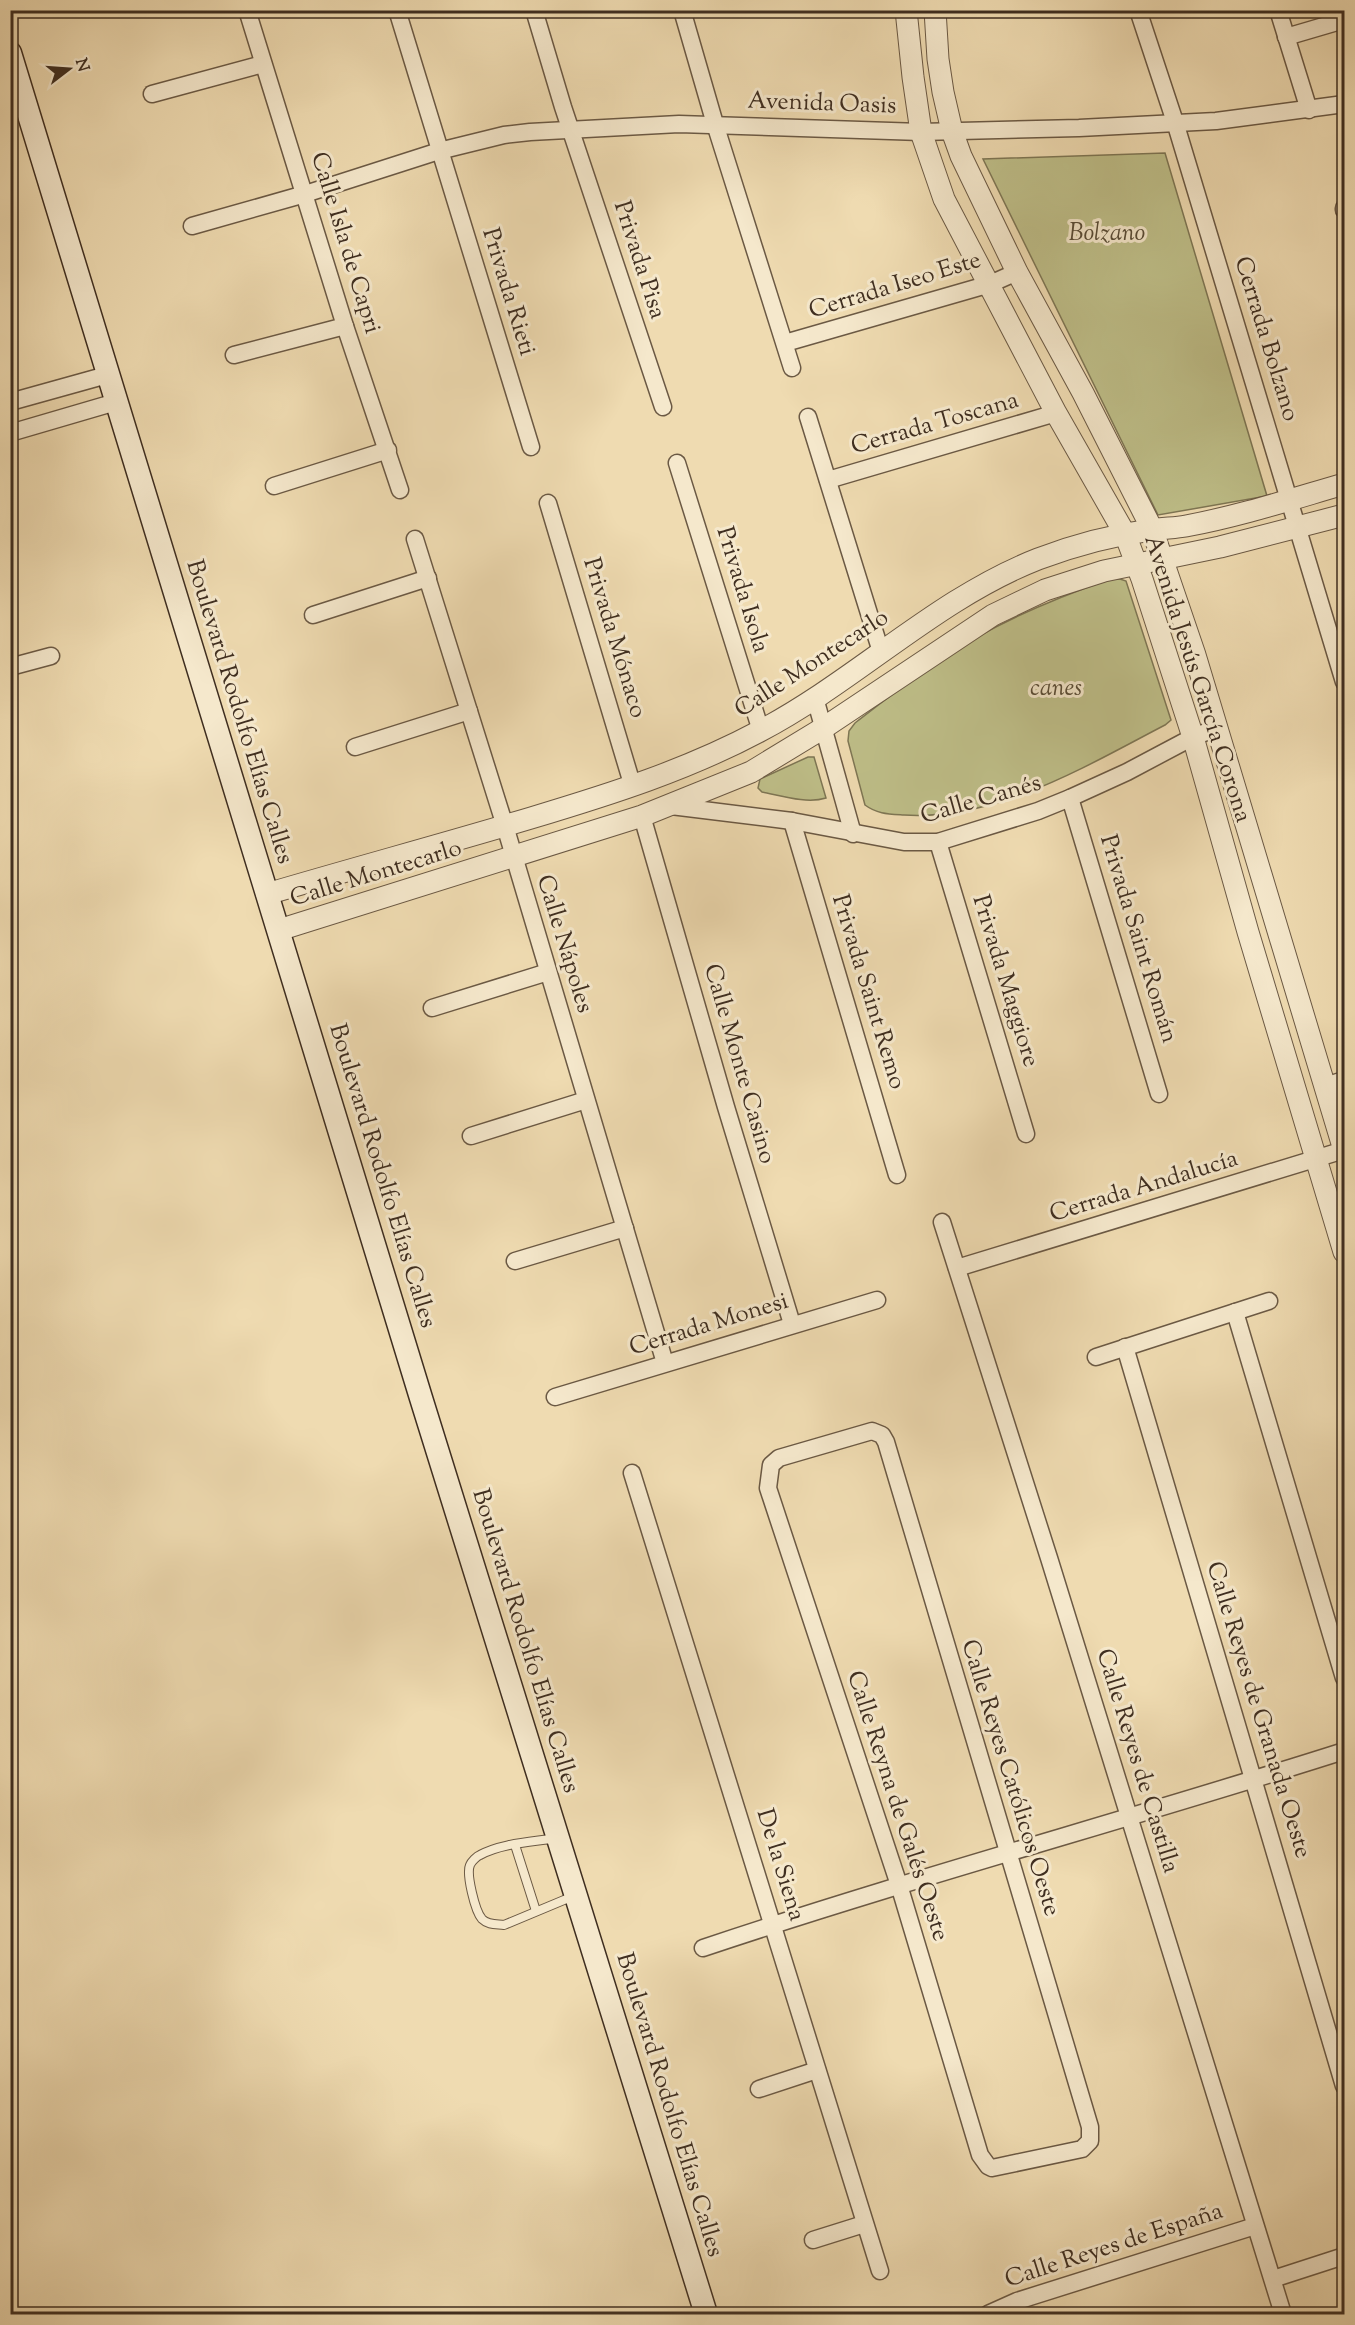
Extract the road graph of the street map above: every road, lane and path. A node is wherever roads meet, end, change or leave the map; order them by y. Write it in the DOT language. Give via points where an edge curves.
graph roads {
  1 [pos="247,10"];
  2 [pos="397,10"];
  3 [pos="534,10"];
  4 [pos="682,10"];
  5 [pos="906,10"];
  6 [pos="935,10"];
  7 [pos="1138,10"];
  8 [pos="1278,10"];
  9 [pos="1344,20"];
  10 [pos="1286,37"];
  11 [pos="10,53"];
  12 [pos="263,64"];
  13 [pos="152,94"];
  14 [pos="1344,104"];
  15 [pos="1310,110"];
  16 [pos="1175,122"];
  17 [pos="715,124"];
  18 [pos="571,128"];
  19 [pos="952,130"];
  20 [pos="921,132"];
  21 [pos="439,151"];
  22 [pos="305,194"];
  23 [pos="192,226"];
  24 [pos="1017,272"];
  25 [pos="990,284"];
  26 [pos="345,326"];
  27 [pos="785,343"];
  28 [pos="234,355"];
  29 [pos="792,368"];
  30 [pos="107,375"];
  31 [pos="10,402"];
  32 [pos="116,402"];
  33 [pos="663,407"];
  34 [pos="1056,413"];
  35 [pos="808,417"];
  36 [pos="10,433"];
  37 [pos="531,447"];
  38 [pos="388,450"];
  39 [pos="677,463"];
  40 [pos="828,480"];
  41 [pos="1344,484"];
  42 [pos="274,486"];
  43 [pos="400,490"];
  44 [pos="1290,500"];
  45 [pos="548,503"];
  46 [pos="1344,515"];
  47 [pos="1298,528"];
  48 [pos="1152,529"];
  49 [pos="1125,534"];
  50 [pos="415,539"];
  51 [pos="1163,559"];
  52 [pos="1136,563"];
  53 [pos="428,578"];
  54 [pos="313,615"];
  55 [pos="881,652"];
  56 [pos="51,656"];
  57 [pos="10,667"];
  58 [pos="1344,682"];
  59 [pos="816,698"];
  60 [pos="469,711"];
  61 [pos="825,727"];
  62 [pos="1217,728"];
  63 [pos="761,731"];
  64 [pos="1192,737"];
  65 [pos="356,747"];
  66 [pos="633,787"];
  67 [pos="1071,798"];
  68 [pos="671,806"];
  69 [pos="642,816"];
  70 [pos="792,822"];
  71 [pos="505,826"];
  72 [pos="853,834"];
  73 [pos="938,842"];
  74 [pos="513,858"];
  75 [pos="267,894"];
  76 [pos="279,930"];
  77 [pos="548,972"];
  78 [pos="432,1008"];
  79 [pos="1335,1083"];
  80 [pos="1159,1094"];
  81 [pos="586,1100"];
  82 [pos="1026,1134"];
  83 [pos="471,1137"];
  84 [pos="1344,1150"];
  85 [pos="1316,1158"];
  86 [pos="897,1175"];
  87 [pos="942,1222"];
  88 [pos="625,1228"];
  89 [pos="1344,1252"];
  90 [pos="516,1261"];
  91 [pos="957,1268"];
  92 [pos="877,1300"];
  93 [pos="1269,1301"];
  94 [pos="1235,1312"];
  95 [pos="792,1324"];
  96 [pos="1125,1347"];
  97 [pos="1096,1357"];
  98 [pos="665,1363"];
  99 [pos="555,1397"];
  100 [pos="779,1458"];
  101 [pos="632,1473"];
  102 [pos="1344,1678"];
  103 [pos="1344,1751"];
  104 [pos="1254,1780"];
  105 [pos="1130,1818"];
  106 [pos="558,1838"];
  107 [pos="515,1845"];
  108 [pos="1007,1852"];
  109 [pos="899,1885"];
  110 [pos="576,1895"];
  111 [pos="536,1911"];
  112 [pos="774,1924"];
  113 [pos="703,1948"];
  114 [pos="817,2070"];
  115 [pos="1344,2086"];
  116 [pos="759,2089"];
  117 [pos="992,2168"];
  118 [pos="864,2224"];
  119 [pos="1255,2226"];
  120 [pos="813,2240"];
  121 [pos="1344,2256"];
  122 [pos="880,2271"];
  123 [pos="1273,2279"];
  124 [pos="706,2314"];
  125 [pos="988,2314"];
  126 [pos="1283,2314"];
  1 -- 12 [label="street, Calle Isla de Capri"];
  2 -- 21 [label="street, Privada Rieti"];
  3 -- 18 [label="street, Privada Pisa"];
  4 -- 17 [label="street, Cerrada Iseo Este"];
  5 -- 20 [label="street, Avenida Jesús García Corona"];
  6 -- 19 [label="street, Avenida Jesús García Corona" via="938,59"];
  7 -- 16 [label="street, Cerrada Bolzano"];
  8 -- 10 [label="street"];
  9 -- 10 [label="street"];
  10 -- 15 [label="street"];
  11 -- 30 [label="main road, Boulevard Rodolfo Elías Calles"];
  12 -- 13 [label="street"];
  12 -- 22 [label="street, Calle Isla de Capri"];
  14 -- 15 [label="street, Avenida Oasis"];
  15 -- 16 [label="street, Avenida Oasis"];
  16 -- 19 [label="street, Avenida Oasis"];
  16 -- 44 [label="street, Cerrada Bolzano"];
  17 -- 18 [label="street, Avenida Oasis"];
  17 -- 20 [label="street, Avenida Oasis"];
  17 -- 27 [label="street, Cerrada Iseo Este"];
  18 -- 21 [label="street, Avenida Oasis" via="504,135"];
  18 -- 33 [label="street, Privada Pisa"];
  19 -- 20 [label="street, Avenida Oasis"];
  19 -- 24 [label="street, Avenida Jesús García Corona"];
  20 -- 25 [label="street, Avenida Jesús García Corona" via="944,199"];
  21 -- 22 [label="street, Avenida Oasis"];
  21 -- 37 [label="street, Privada Rieti"];
  22 -- 23 [label="street, Avenida Oasis"];
  22 -- 26 [label="street, Calle Isla de Capri"];
  24 -- 25 [label="street, Cerrada Iseo Este"];
  24 -- 48 [label="street, Avenida Jesús García Corona"];
  25 -- 27 [label="street, Cerrada Iseo Este"];
  25 -- 34 [label="street, Avenida Jesús García Corona"];
  26 -- 28 [label="street"];
  26 -- 38 [label="street, Calle Isla de Capri"];
  27 -- 29 [label="street, Cerrada Iseo Este"];
  30 -- 31 [label="street"];
  30 -- 32 [label="main road, Boulevard Rodolfo Elías Calles"];
  32 -- 36 [label="street"];
  32 -- 75 [label="main road, Boulevard Rodolfo Elías Calles"];
  34 -- 40 [label="street, Cerrada Toscana"];
  34 -- 49 [label="street, Avenida Jesús García Corona"];
  35 -- 40 [label="street, Cerrada Toscana"];
  38 -- 42 [label="street"];
  38 -- 43 [label="street, Calle Isla de Capri"];
  39 -- 63 [label="street, Privada Isola"];
  40 -- 55 [label="street, Cerrada Toscana"];
  41 -- 44 [label="street, Calle Montecarlo"];
  44 -- 47 [label="street, Cerrada Bolzano"];
  44 -- 48 [label="street, Calle Montecarlo" via="1184,526"];
  45 -- 66 [label="street, Privada Mónaco"];
  46 -- 47 [label="street, Calle Montecarlo"];
  47 -- 51 [label="street, Calle Montecarlo"];
  47 -- 58 [label="street, Cerrada Bolzano"];
  48 -- 49 [label="street, Calle Montecarlo"];
  48 -- 51 [label="street, Avenida Jesús García Corona"];
  49 -- 52 [label="street, Avenida Jesús García Corona"];
  49 -- 55 [label="street, Calle Montecarlo" via="1038,559 1015,570 938,611"];
  50 -- 53 [label="street, Calle Nápoles"];
  51 -- 52 [label="street, Calle Montecarlo"];
  51 -- 62 [label="street, Avenida Jesús García Corona"];
  52 -- 61 [label="street, Calle Montecarlo" via="1072,579 1000,611"];
  52 -- 64 [label="street, Avenida Jesús García Corona"];
  53 -- 54 [label="street"];
  53 -- 60 [label="street, Calle Nápoles"];
  55 -- 59 [label="street, Calle Montecarlo"];
  56 -- 57 [label="street"];
  59 -- 61 [label="street"];
  59 -- 63 [label="street, Calle Montecarlo"];
  60 -- 65 [label="street"];
  60 -- 71 [label="street, Calle Nápoles"];
  61 -- 68 [label="street, Calle Montecarlo" via="751,772"];
  61 -- 72 [label="street"];
  62 -- 64 [label="street, Calle Canés"];
  62 -- 79 [label="street, Avenida Jesús García Corona"];
  63 -- 66 [label="street, Calle Montecarlo"];
  64 -- 67 [label="street, Calle Canés"];
  64 -- 85 [label="street, Avenida Jesús García Corona"];
  66 -- 71 [label="street, Calle Montecarlo"];
  67 -- 73 [label="street, Calle Canés"];
  67 -- 80 [label="street, Privada Saint Román"];
  68 -- 69 [label="street, Calle Montecarlo"];
  68 -- 70 [label="street, Calle Canés"];
  69 -- 74 [label="street, Calle Montecarlo"];
  69 -- 95 [label="street, Calle Monte Casino"];
  70 -- 72 [label="street, Calle Canés"];
  70 -- 86 [label="street, Privada Saint Remo"];
  71 -- 74 [label="street, Calle Nápoles"];
  71 -- 75 [label="street, Calle Montecarlo"];
  72 -- 73 [label="street, Calle Canés" via="904,842"];
  73 -- 82 [label="street, Privada Maggiore"];
  74 -- 76 [label="street, Calle Montecarlo"];
  74 -- 77 [label="street, Calle Nápoles"];
  75 -- 76 [label="main road, Boulevard Rodolfo Elías Calles"];
  76 -- 106 [label="main road, Boulevard Rodolfo Elías Calles"];
  77 -- 78 [label="street"];
  77 -- 81 [label="street, Calle Nápoles"];
  79 -- 84 [label="street, Avenida Jesús García Corona"];
  81 -- 83 [label="street"];
  81 -- 88 [label="street, Calle Nápoles"];
  84 -- 85 [label="street, Cerrada Andalucía"];
  85 -- 89 [label="street, Avenida Jesús García Corona"];
  85 -- 91 [label="street, Cerrada Andalucía"];
  87 -- 91 [label="street, Calle Reyes de Castilla"];
  88 -- 90 [label="street"];
  88 -- 98 [label="street, Calle Nápoles"];
  91 -- 105 [label="street, Calle Reyes de Castilla"];
  92 -- 95 [label="street, Cerrada Monesi"];
  93 -- 94 [label="street"];
  94 -- 96 [label="street"];
  94 -- 102 [label="street"];
  95 -- 98 [label="street, Cerrada Monesi"];
  96 -- 97 [label="street"];
  96 -- 104 [label="street, Calle Reyes de Granada Oeste"];
  98 -- 99 [label="street, Cerrada Monesi"];
  100 -- 108 [label="street, Calle Reyes Católicos Oeste" via="872,1431 882,1435"];
  100 -- 109 [label="street, Calle Reyna de Galés Oeste" via="771,1464 768,1488"];
  101 -- 112 [label="street, De la Siena"];
  103 -- 104 [label="street"];
  104 -- 105 [label="street"];
  104 -- 115 [label="street, Calle Reyes de Granada Oeste"];
  105 -- 108 [label="street"];
  105 -- 119 [label="street, Calle Reyes de Castilla"];
  106 -- 107 [label="lane"];
  106 -- 110 [label="main road, Boulevard Rodolfo Elías Calles"];
  107 -- 111 [label="lane"];
  107 -- 111 [label="lane" via="478,1856 470,1865 478,1912 483,1920 504,1925"];
  108 -- 109 [label="street"];
  108 -- 117 [label="street, Calle Reyes Católicos Oeste" via="1090,2127 1090,2141 1082,2149"];
  109 -- 112 [label="street"];
  109 -- 117 [label="street, Calle Reyna de Galés Oeste" via="980,2155"];
  110 -- 111 [label="lane"];
  110 -- 124 [label="main road, Boulevard Rodolfo Elías Calles"];
  112 -- 113 [label="street"];
  112 -- 114 [label="street, De la Siena"];
  114 -- 116 [label="street"];
  114 -- 118 [label="street, De la Siena"];
  118 -- 120 [label="street"];
  118 -- 122 [label="street, De la Siena"];
  119 -- 123 [label="street, Calle Reyes de Castilla"];
  119 -- 125 [label="street, Calle Reyes de España" via="1017,2301"];
  121 -- 123 [label="street"];
  123 -- 126 [label="street, Calle Reyes de Castilla"];
}
